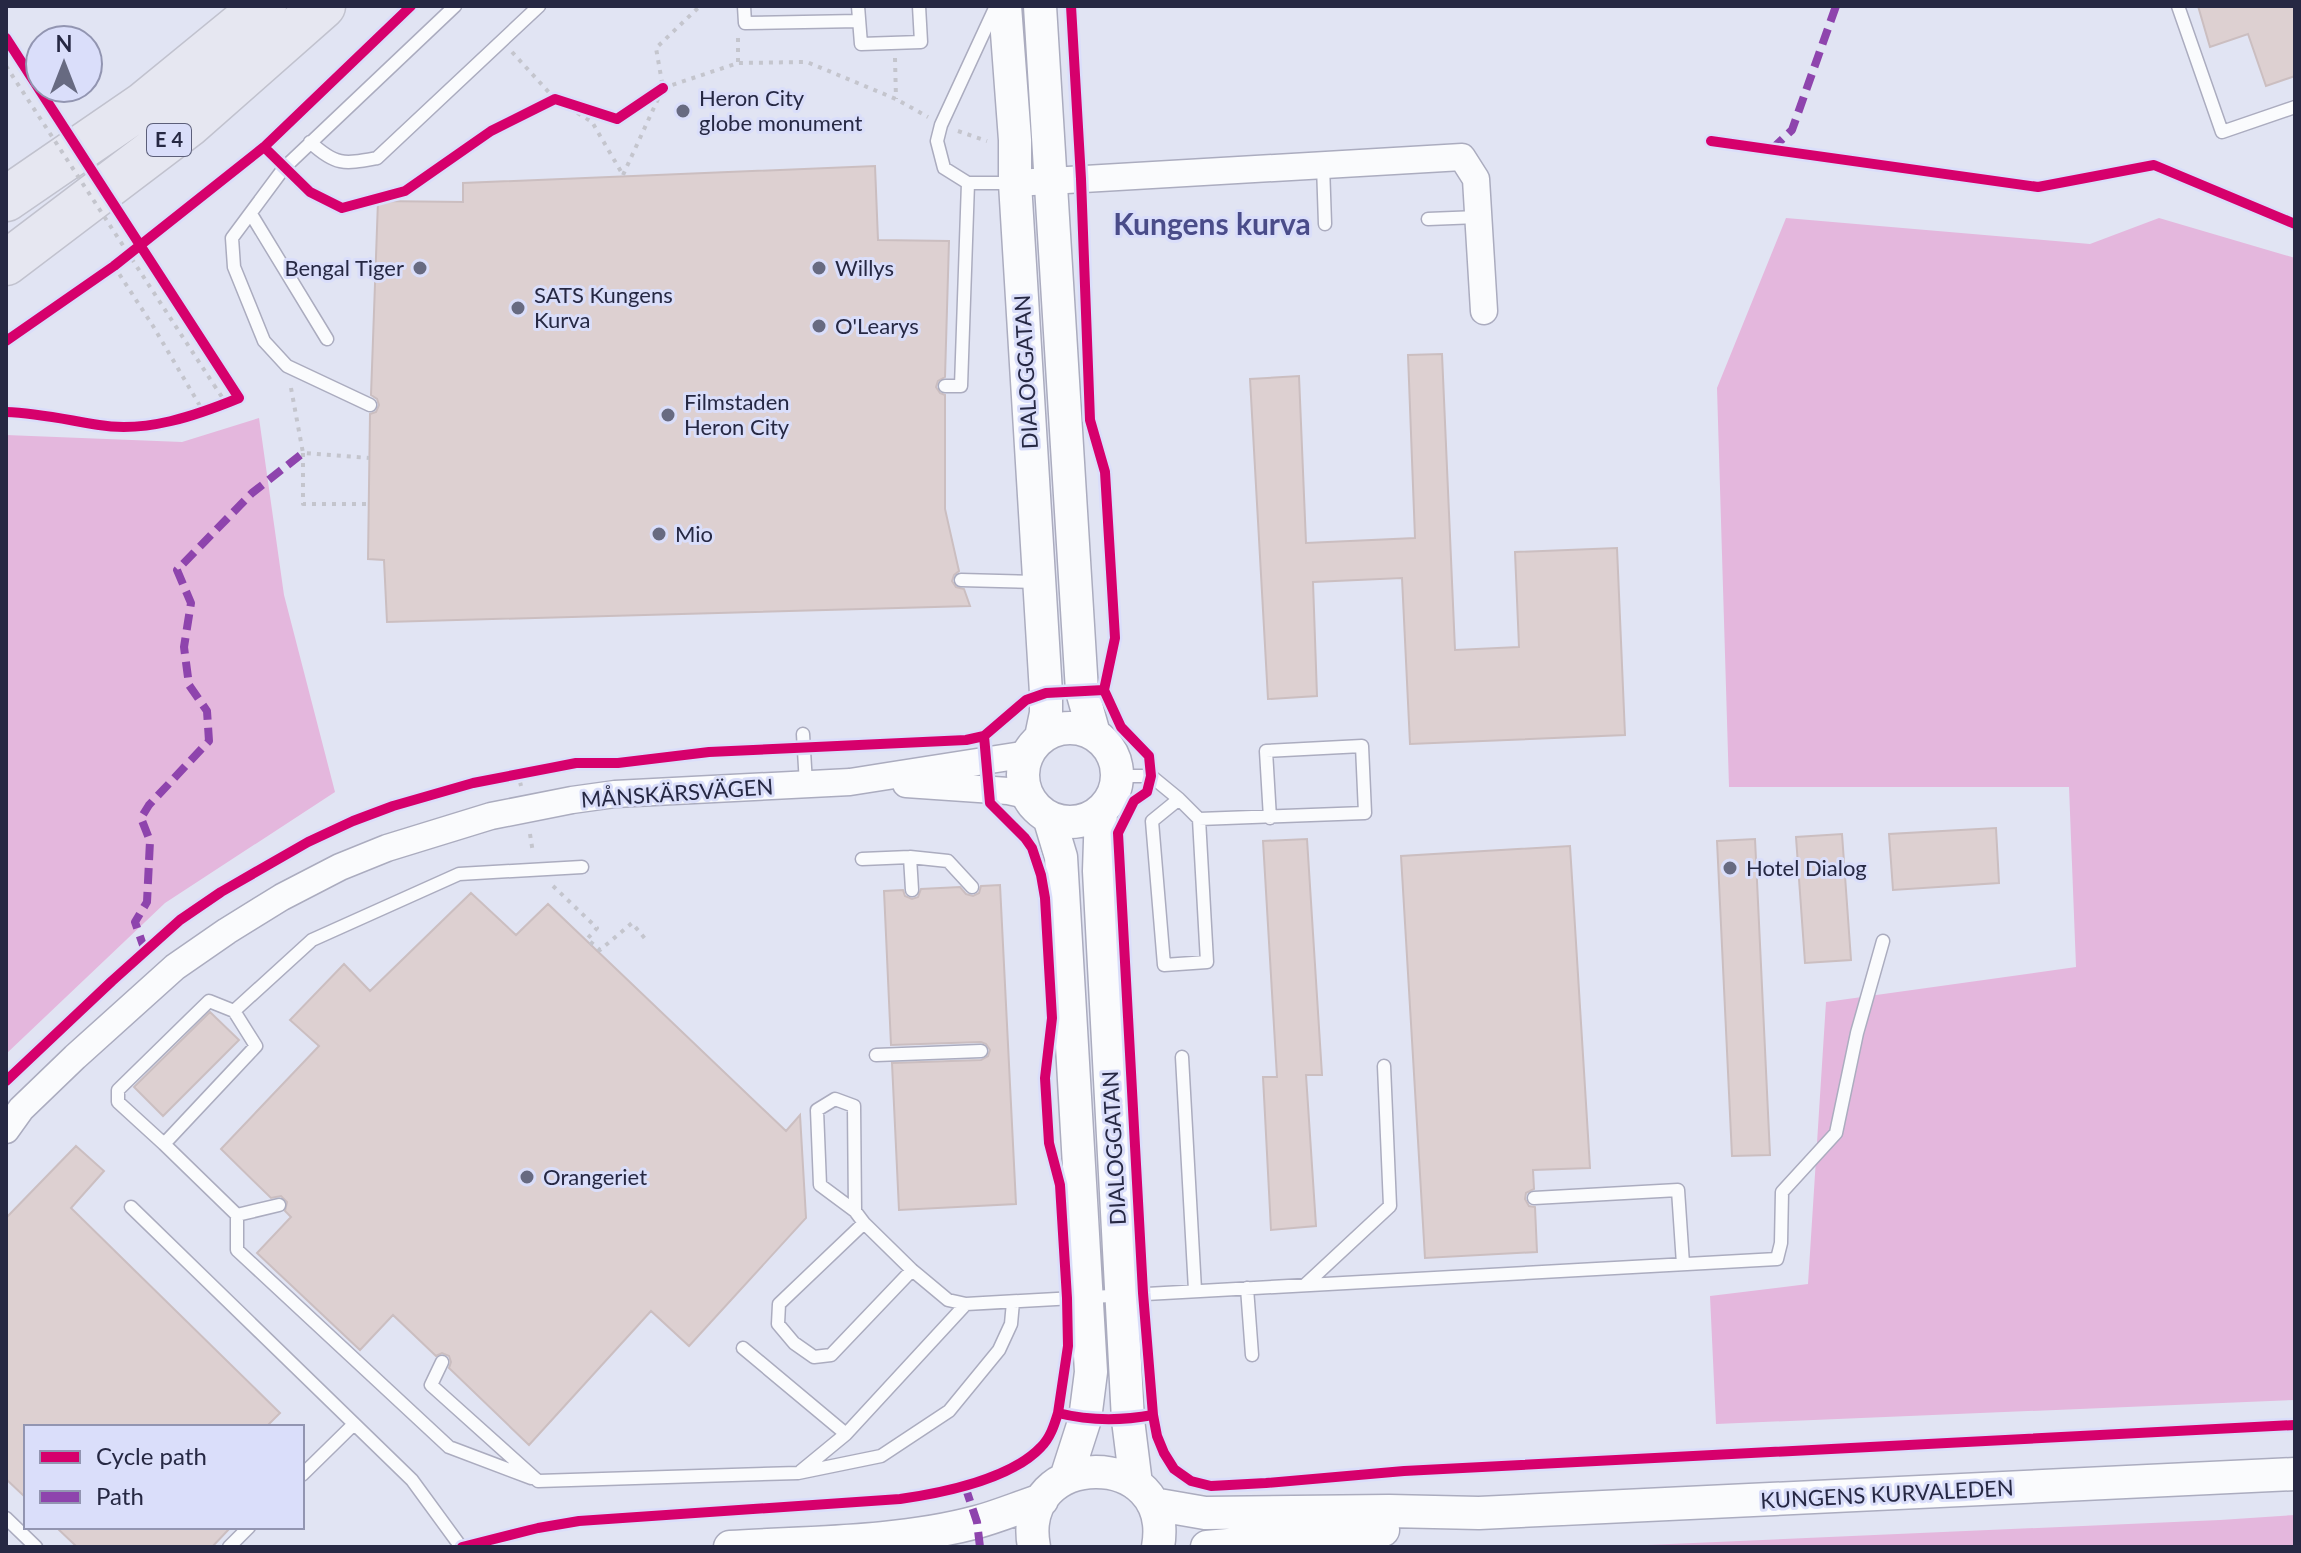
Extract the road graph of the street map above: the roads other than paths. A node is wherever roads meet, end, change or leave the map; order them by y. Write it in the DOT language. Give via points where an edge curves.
graph roads {
  1 [pos="264,6"];
  2 [pos="323,6"];
  3 [pos="455,6"];
  4 [pos="539,6"];
  5 [pos="744,6"];
  6 [pos="802,6"];
  7 [pos="858,6"];
  8 [pos="919,6"];
  9 [pos="996,6"];
  10 [pos="1005,6"];
  11 [pos="1040,6"];
  12 [pos="2178,6"];
  13 [pos="859,21"];
  14 [pos="803,22"];
  15 [pos="2295,107"];
  16 [pos="310,142"];
  17 [pos="1323,165"];
  18 [pos="1050,181"];
  19 [pos="968,183"];
  20 [pos="1015,183"];
  21 [pos="6,199"];
  22 [pos="251,214"];
  23 [pos="1478,217"];
  24 [pos="1428,219"];
  25 [pos="1325,224"];
  26 [pos="6,263"];
  27 [pos="1484,311"];
  28 [pos="327,339"];
  29 [pos="945,386"];
  30 [pos="370,405"];
  31 [pos="961,580"];
  32 [pos="1039,582"];
  33 [pos="803,734"];
  34 [pos="1094,734"];
  35 [pos="1035,746"];
  36 [pos="1118,776"];
  37 [pos="850,782"];
  38 [pos="806,784"];
  39 [pos="1179,799"];
  40 [pos="1038,806"];
  41 [pos="1101,811"];
  42 [pos="1270,818"];
  43 [pos="1199,819"];
  44 [pos="910,857"];
  45 [pos="862,859"];
  46 [pos="582,867"];
  47 [pos="972,887"];
  48 [pos="912,890"];
  49 [pos="1883,941"];
  50 [pos="234,1011"];
  51 [pos="981,1051"];
  52 [pos="876,1055"];
  53 [pos="1182,1057"];
  54 [pos="1384,1066"];
  55 [pos="11,1119"];
  56 [pos="6,1140"];
  57 [pos="164,1144"];
  58 [pos="1534,1198"];
  59 [pos="279,1205"];
  60 [pos="131,1207"];
  61 [pos="855,1211"];
  62 [pos="237,1215"];
  63 [pos="864,1223"];
  64 [pos="1683,1264"];
  65 [pos="912,1270"];
  66 [pos="1305,1285"];
  67 [pos="1247,1288"];
  68 [pos="1195,1290"];
  69 [pos="1122,1294"];
  70 [pos="1087,1296"];
  71 [pos="1013,1302"];
  72 [pos="966,1304"];
  73 [pos="743,1348"];
  74 [pos="1252,1355"];
  75 [pos="442,1362"];
  76 [pos="354,1424"];
  77 [pos="846,1434"];
  78 [pos="304,1473"];
  79 [pos="798,1473"];
  80 [pos="2295,1474"];
  81 [pos="1066,1478"];
  82 [pos="538,1481"];
  83 [pos="1144,1494"];
  84 [pos="1042,1500"];
  85 [pos="1479,1513"];
  86 [pos="6,1518"];
  87 [pos="247,1529"];
  88 [pos="36,1547"];
  89 [pos="229,1547"];
  90 [pos="461,1547"];
  91 [pos="730,1547"];
  92 [pos="1034,1547"];
  93 [pos="1158,1547"];
  94 [pos="1207,1547"];
  1 -- 21 [label="highway" via="143,105"];
  2 -- 26 [label="highway, E 4" via="188,125"];
  3 -- 16 [label="lane"];
  4 -- 16 [label="lane" via="377,158 348,164 327,157"];
  5 -- 14 [label="lane" via="745,23"];
  6 -- 14 [label="lane"];
  7 -- 13 [label="lane"];
  8 -- 13 [label="lane" via="921,42 861,44"];
  9 -- 19 [label="lane" via="937,141 944,168"];
  10 -- 20 [label="street, DIALOGGATAN"];
  11 -- 18 [label="street, DIALOGGATAN"];
  12 -- 15 [label="lane" via="2222,132"];
  13 -- 14 [label="lane"];
  16 -- 22 [label="lane"];
  17 -- 18 [label="street"];
  17 -- 23 [label="street" via="1462,157 1476,179"];
  17 -- 25 [label="lane"];
  18 -- 20 [label="street"];
  18 -- 34 [label="street, DIALOGGATAN" via="1082,691"];
  19 -- 20 [label="lane"];
  19 -- 29 [label="lane" via="961,386"];
  20 -- 32 [label="street, DIALOGGATAN"];
  22 -- 28 [label="lane"];
  22 -- 30 [label="lane" via="232,238 234,267 264,341 287,366"];
  23 -- 24 [label="lane"];
  23 -- 27 [label="street"];
  31 -- 32 [label="lane"];
  32 -- 35 [label="street, DIALOGGATAN" via="1046,713"];
  33 -- 38 [label="lane"];
  34 -- 35 [label="street" via="1062,728"];
  34 -- 36 [label="street" via="1107,744"];
  35 -- 37 [label="street, MÅNSKÄRSVÄGEN"];
  35 -- 40 [label="street" via="1023,781"];
  36 -- 39 [label="lane" via="1151,776"];
  36 -- 41 [label="street"];
  37 -- 38 [label="street, MÅNSKÄRSVÄGEN"];
  37 -- 40 [label="street, MÅNSKÄRSVÄGEN" via="1008,791"];
  38 -- 55 [label="street, MÅNSKÄRSVÄGEN" via="615,794 561,802 443,829 340,867 282,897 175,967"];
  39 -- 43 [label="lane"];
  39 -- 43 [label="lane" via="1152,821 1164,965 1207,962"];
  40 -- 41 [label="street" via="1066,822"];
  40 -- 70 [label="street, DIALOGGATAN" via="1061,857"];
  41 -- 69 [label="street, DIALOGGATAN" via="1098,854"];
  42 -- 42 [label="lane" via="1365,813 1362,746 1266,751"];
  42 -- 43 [label="lane"];
  44 -- 45 [label="lane"];
  44 -- 47 [label="lane" via="948,861"];
  44 -- 48 [label="lane"];
  46 -- 50 [label="lane" via="459,874 312,940"];
  49 -- 64 [label="lane" via="1836,1133 1782,1192 1777,1259"];
  50 -- 57 [label="lane" via="256,1046"];
  50 -- 57 [label="lane" via="209,1001 118,1090 118,1102"];
  51 -- 52 [label="lane"];
  53 -- 68 [label="lane"];
  54 -- 66 [label="lane" via="1390,1206"];
  55 -- 56 [label="street, MÅNSKÄRSVÄGEN"];
  57 -- 62 [label="lane"];
  58 -- 64 [label="lane" via="1678,1190"];
  59 -- 62 [label="lane"];
  60 -- 76 [label="lane"];
  61 -- 61 [label="lane" via="820,1185 817,1110 835,1099 854,1106"];
  61 -- 63 [label="lane"];
  62 -- 82 [label="lane" via="237,1250 449,1447"];
  63 -- 65 [label="lane"];
  63 -- 65 [label="lane" via="779,1304 778,1324 794,1343 814,1357 831,1355"];
  64 -- 66 [label="lane"];
  65 -- 72 [label="lane" via="948,1300"];
  66 -- 67 [label="lane"];
  67 -- 68 [label="lane"];
  67 -- 74 [label="lane"];
  68 -- 69 [label="lane"];
  69 -- 70 [label="lane"];
  69 -- 83 [label="street, DIALOGGATAN" via="1128,1420"];
  70 -- 71 [label="lane"];
  70 -- 81 [label="street, DIALOGGATAN" via="1089,1396"];
  71 -- 72 [label="lane"];
  71 -- 79 [label="lane" via="1011,1324 999,1350 949,1411 881,1456"];
  72 -- 77 [label="lane"];
  73 -- 77 [label="lane"];
  75 -- 82 [label="lane" via="431,1385"];
  76 -- 78 [label="lane"];
  76 -- 90 [label="lane" via="412,1480"];
  77 -- 79 [label="lane"];
  79 -- 82 [label="lane"];
  80 -- 85 [label="street, KUNGENS KURVALEDEN"];
  81 -- 83 [label="street, KUNGENS KURVALEDEN" via="1102,1470 1120,1475"];
  81 -- 84 [label="street"];
  83 -- 85 [label="street, KUNGENS KURVALEDEN" via="1205,1513"];
  83 -- 93 [label="street, DIALOGGATAN" via="1159,1524"];
  84 -- 91 [label="street" via="977,1522 925,1532"];
  84 -- 92 [label="street" via="1034,1518"];
  85 -- 94 [label="street, KUNGENS KURVALEDEN" via="1391,1529"];
  86 -- 88 [label="lane"];
  87 -- 89 [label="lane"];
}
